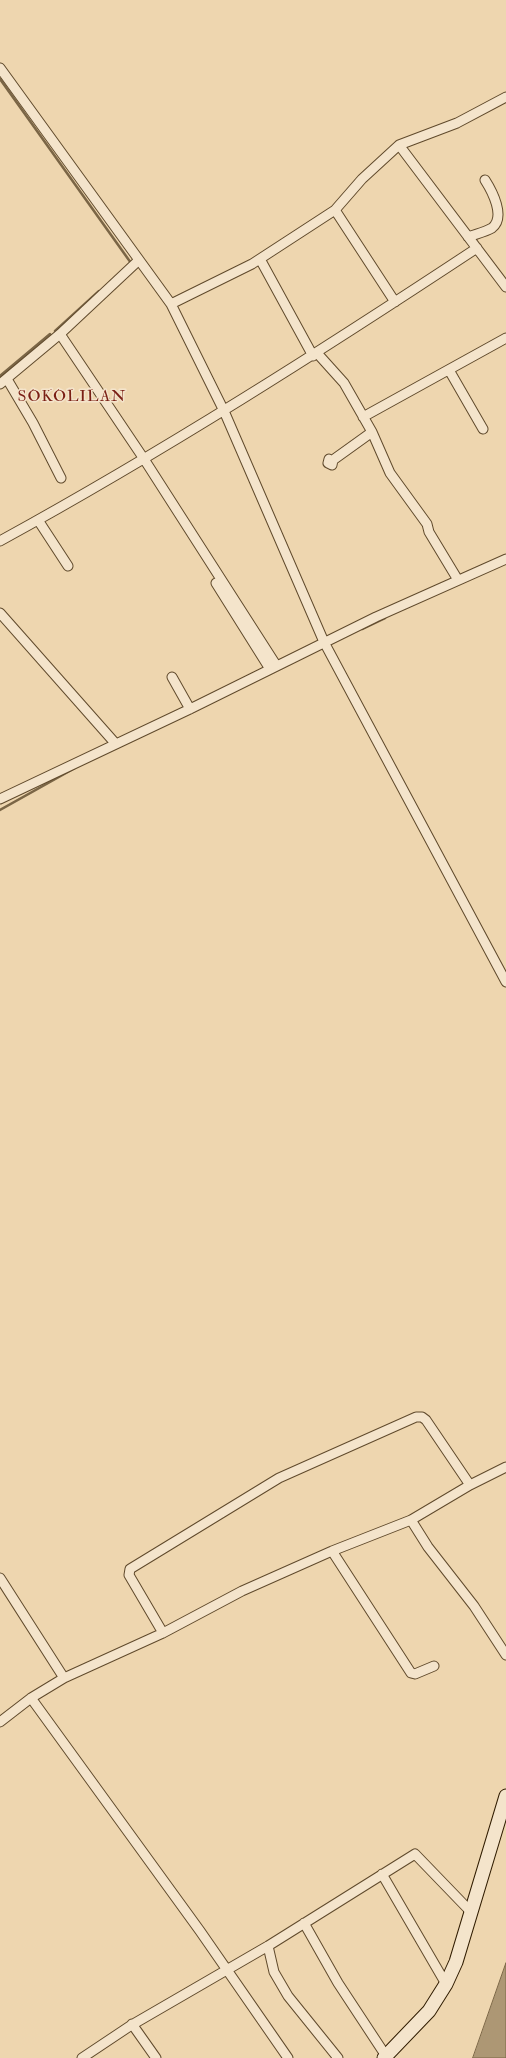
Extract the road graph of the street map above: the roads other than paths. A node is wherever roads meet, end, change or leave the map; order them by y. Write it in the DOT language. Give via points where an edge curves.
graph roads {
  1 [pos="0,68"];
  2 [pos="506,97"];
  3 [pos="399,145"];
  4 [pos="485,180"];
  5 [pos="335,210"];
  6 [pos="468,237"];
  7 [pos="477,248"];
  8 [pos="260,259"];
  9 [pos="139,260"];
  10 [pos="506,287"];
  11 [pos="395,302"];
  12 [pos="171,304"];
  13 [pos="58,335"];
  14 [pos="506,338"];
  15 [pos="315,354"];
  16 [pos="449,370"];
  17 [pos="4,381"];
  18 [pos="224,411"];
  19 [pos="363,417"];
  20 [pos="482,429"];
  21 [pos="372,432"];
  22 [pos="329,459"];
  23 [pos="142,460"];
  24 [pos="61,478"];
  25 [pos="38,520"];
  26 [pos="0,541"];
  27 [pos="506,559"];
  28 [pos="68,566"];
  29 [pos="458,580"];
  30 [pos="0,613"];
  31 [pos="329,650"];
  32 [pos="273,667"];
  33 [pos="172,677"];
  34 [pos="190,709"];
  35 [pos="115,743"];
  36 [pos="0,799"];
  37 [pos="506,982"];
  38 [pos="506,1467"];
  39 [pos="470,1485"];
  40 [pos="411,1520"];
  41 [pos="332,1551"];
  42 [pos="0,1578"];
  43 [pos="163,1633"];
  44 [pos="506,1655"];
  45 [pos="434,1666"];
  46 [pos="64,1678"];
  47 [pos="31,1698"];
  48 [pos="0,1722"];
  49 [pos="506,1796"];
  50 [pos="382,1874"];
  51 [pos="471,1912"];
  52 [pos="304,1922"];
  53 [pos="268,1946"];
  54 [pos="227,1970"];
  55 [pos="446,1984"];
  56 [pos="132,2024"];
  57 [pos="385,2057"];
  58 [pos="82,2058"];
  59 [pos="156,2058"];
  60 [pos="288,2058"];
  61 [pos="338,2058"];
  1 -- 9 [label="street"];
  2 -- 3 [label="street" via="457,123"];
  3 -- 5 [label="street" via="362,179"];
  3 -- 6 [label="street"];
  4 -- 6 [label="street" via="499,205 499,219 493,227"];
  5 -- 8 [label="street"];
  5 -- 11 [label="street"];
  6 -- 7 [label="street"];
  7 -- 10 [label="street"];
  7 -- 11 [label="street"];
  8 -- 12 [label="street"];
  8 -- 15 [label="street"];
  9 -- 12 [label="street"];
  9 -- 13 [label="street"];
  11 -- 15 [label="street"];
  12 -- 18 [label="street"];
  13 -- 17 [label="street"];
  13 -- 23 [label="street"];
  14 -- 16 [label="street"];
  15 -- 18 [label="street"];
  15 -- 19 [label="street" via="344,383"];
  16 -- 19 [label="street"];
  16 -- 20 [label="street"];
  17 -- 24 [label="street" via="33,423"];
  18 -- 23 [label="street"];
  18 -- 31 [label="street"];
  19 -- 21 [label="street"];
  21 -- 22 [label="street" via="333,460 332,465 328,463"];
  21 -- 29 [label="street" via="390,473 427,524 429,532"];
  23 -- 25 [label="street"];
  23 -- 32 [label="street"];
  25 -- 26 [label="street"];
  25 -- 28 [label="street"];
  27 -- 29 [label="street"];
  29 -- 31 [label="street"];
  30 -- 35 [label="street"];
  31 -- 32 [label="street"];
  31 -- 37 [label="street"];
  32 -- 34 [label="street"];
  33 -- 34 [label="street"];
  34 -- 35 [label="street"];
  35 -- 36 [label="street"];
  38 -- 39 [label="street"];
  39 -- 40 [label="street"];
  39 -- 43 [label="street" via="422,1417 416,1417 279,1478 130,1569 129,1575"];
  40 -- 41 [label="street"];
  40 -- 44 [label="street" via="428,1547 474,1606"];
  41 -- 43 [label="street" via="242,1591"];
  41 -- 45 [label="street" via="411,1673 415,1674"];
  42 -- 46 [label="street"];
  43 -- 46 [label="street"];
  46 -- 47 [label="street"];
  47 -- 48 [label="street"];
  47 -- 54 [label="street"];
  49 -- 51 [label="street"];
  50 -- 51 [label="street" via="417,1855"];
  50 -- 52 [label="street"];
  50 -- 55 [label="street"];
  51 -- 55 [label="street" via="456,1962"];
  52 -- 53 [label="street"];
  52 -- 57 [label="street" via="338,1983"];
  53 -- 54 [label="street"];
  53 -- 61 [label="street" via="274,1972 288,1996"];
  54 -- 56 [label="street"];
  54 -- 60 [label="street"];
  55 -- 57 [label="street" via="429,2011"];
  56 -- 58 [label="street"];
  56 -- 59 [label="street"];
}
